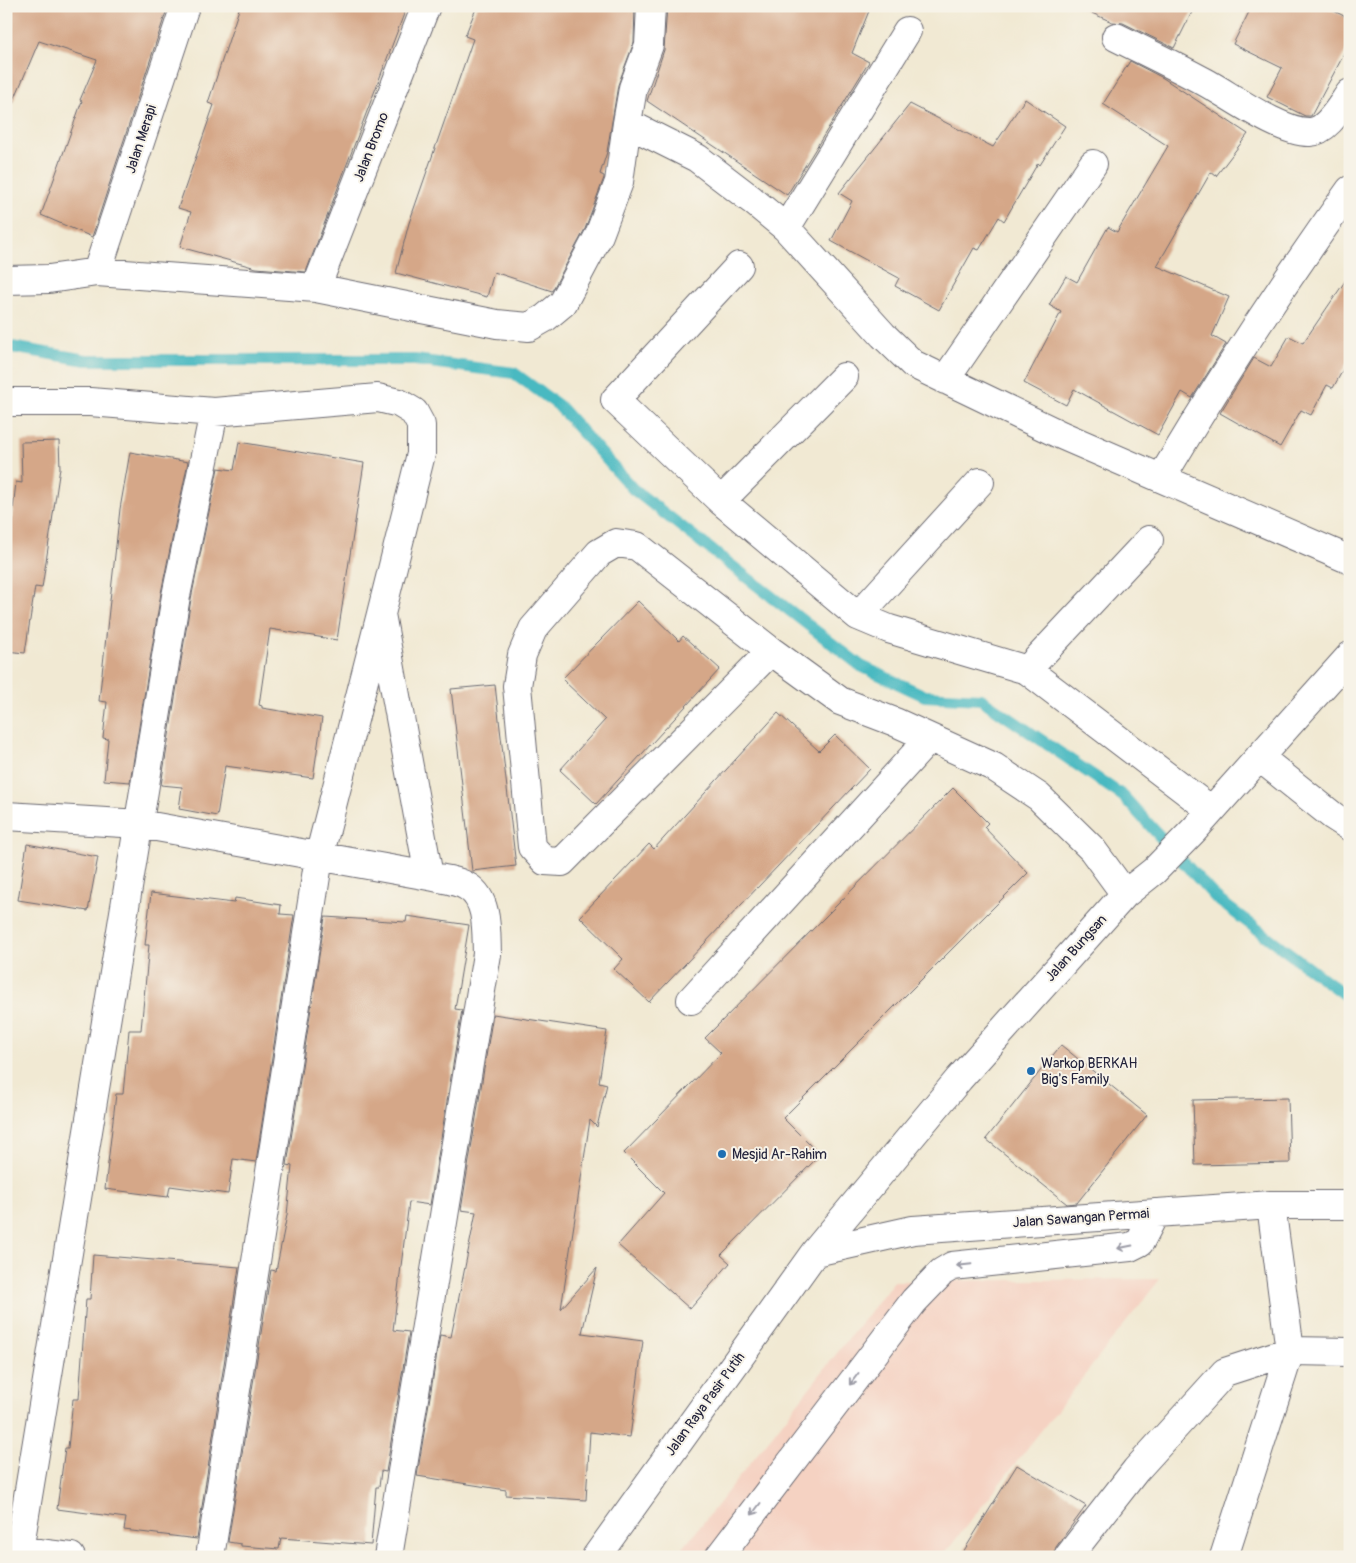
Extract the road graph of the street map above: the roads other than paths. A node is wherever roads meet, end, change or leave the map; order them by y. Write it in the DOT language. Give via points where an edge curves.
graph roads {
  1 [pos="185,6"];
  2 [pos="426,6"];
  3 [pos="651,6"];
  4 [pos="907,31"];
  5 [pos="1116,37"];
  6 [pos="1350,93"];
  7 [pos="627,123"];
  8 [pos="1093,164"];
  9 [pos="1350,190"];
  10 [pos="786,228"];
  11 [pos="739,266"];
  12 [pos="97,272"];
  13 [pos="6,280"];
  14 [pos="316,288"];
  15 [pos="844,377"];
  16 [pos="945,380"];
  17 [pos="6,402"];
  18 [pos="214,412"];
  19 [pos="1162,477"];
  20 [pos="980,482"];
  21 [pos="720,501"];
  22 [pos="1149,540"];
  23 [pos="1350,560"];
  24 [pos="381,614"];
  25 [pos="858,616"];
  26 [pos="771,651"];
  27 [pos="1350,656"];
  28 [pos="1027,670"];
  29 [pos="930,739"];
  30 [pos="1259,758"];
  31 [pos="6,816"];
  32 [pos="1202,820"];
  33 [pos="140,824"];
  34 [pos="1350,827"];
  35 [pos="319,857"];
  36 [pos="429,876"];
  37 [pos="1125,894"];
  38 [pos="691,1000"];
  39 [pos="1271,1205"];
  40 [pos="1350,1205"];
  41 [pos="1155,1213"];
  42 [pos="815,1252"];
  43 [pos="1290,1351"];
  44 [pos="1350,1352"];
  45 [pos="13,1550"];
  46 [pos="71,1557"];
  47 [pos="210,1557"];
  48 [pos="388,1557"];
  49 [pos="596,1557"];
  50 [pos="720,1557"];
  51 [pos="1068,1557"];
  52 [pos="1224,1557"];
  1 -- 12 [label="street, Jalan Merapi"];
  2 -- 14 [label="street, Jalan Bromo"];
  3 -- 7 [label="street" via="649,45 633,88"];
  4 -- 10 [label="street"];
  5 -- 6 [label="street" via="1263,116 1296,130 1311,132 1319,129"];
  7 -- 10 [label="street" via="697,158"];
  7 -- 14 [label="street" via="619,182 599,235 564,303 545,318 528,327 497,324"];
  8 -- 16 [label="street"];
  9 -- 19 [label="street" via="1279,289"];
  10 -- 16 [label="street" via="913,364"];
  11 -- 21 [label="street" via="615,400"];
  12 -- 13 [label="street" via="49,279"];
  12 -- 14 [label="street"];
  15 -- 21 [label="street"];
  16 -- 19 [label="street" via="1061,435"];
  17 -- 18 [label="street" via="90,402"];
  18 -- 24 [label="street" via="378,398 399,403 414,412 421,425 421,454"];
  18 -- 33 [label="street" via="176,596"];
  19 -- 23 [label="street"];
  20 -- 25 [label="street"];
  21 -- 25 [label="street"];
  22 -- 28 [label="street"];
  24 -- 35 [label="street"];
  24 -- 36 [label="street"];
  25 -- 28 [label="street" via="889,629"];
  26 -- 26 [label="street" via="637,546 616,543 599,553 534,629 522,655 517,686 532,847 545,861 562,862"];
  26 -- 29 [label="street" via="840,701"];
  27 -- 30 [label="street, Jalan Bungsan"];
  28 -- 32 [label="street"];
  29 -- 37 [label="street" via="994,766 1039,797 1092,848"];
  29 -- 38 [label="street"];
  30 -- 32 [label="street, Jalan Bungsan"];
  30 -- 34 [label="street"];
  31 -- 33 [label="street"];
  32 -- 37 [label="street, Jalan Bungsan" via="1154,871"];
  33 -- 35 [label="street"];
  33 -- 45 [label="street"];
  35 -- 36 [label="street"];
  35 -- 47 [label="street"];
  36 -- 48 [label="street" via="468,887 478,900 486,918 487,954"];
  37 -- 42 [label="street, Jalan Bungsan" via="959,1079"];
  39 -- 40 [label="street, Jalan Sawangan Permai"];
  39 -- 41 [label="street, Jalan Sawangan Permai"];
  39 -- 43 [label="street"];
  41 -- 42 [label="street, Jalan Sawangan Permai" via="913,1230"];
  41 -- 50 [label="street, one-way" via="1140,1242 1130,1247 952,1266 942,1272 914,1301"];
  42 -- 49 [label="street, Jalan Raya Pasir Putih"];
  43 -- 44 [label="street"];
  43 -- 51 [label="street" via="1224,1372 1136,1470"];
  43 -- 52 [label="street"];
  45 -- 46 [label="street"];
}
